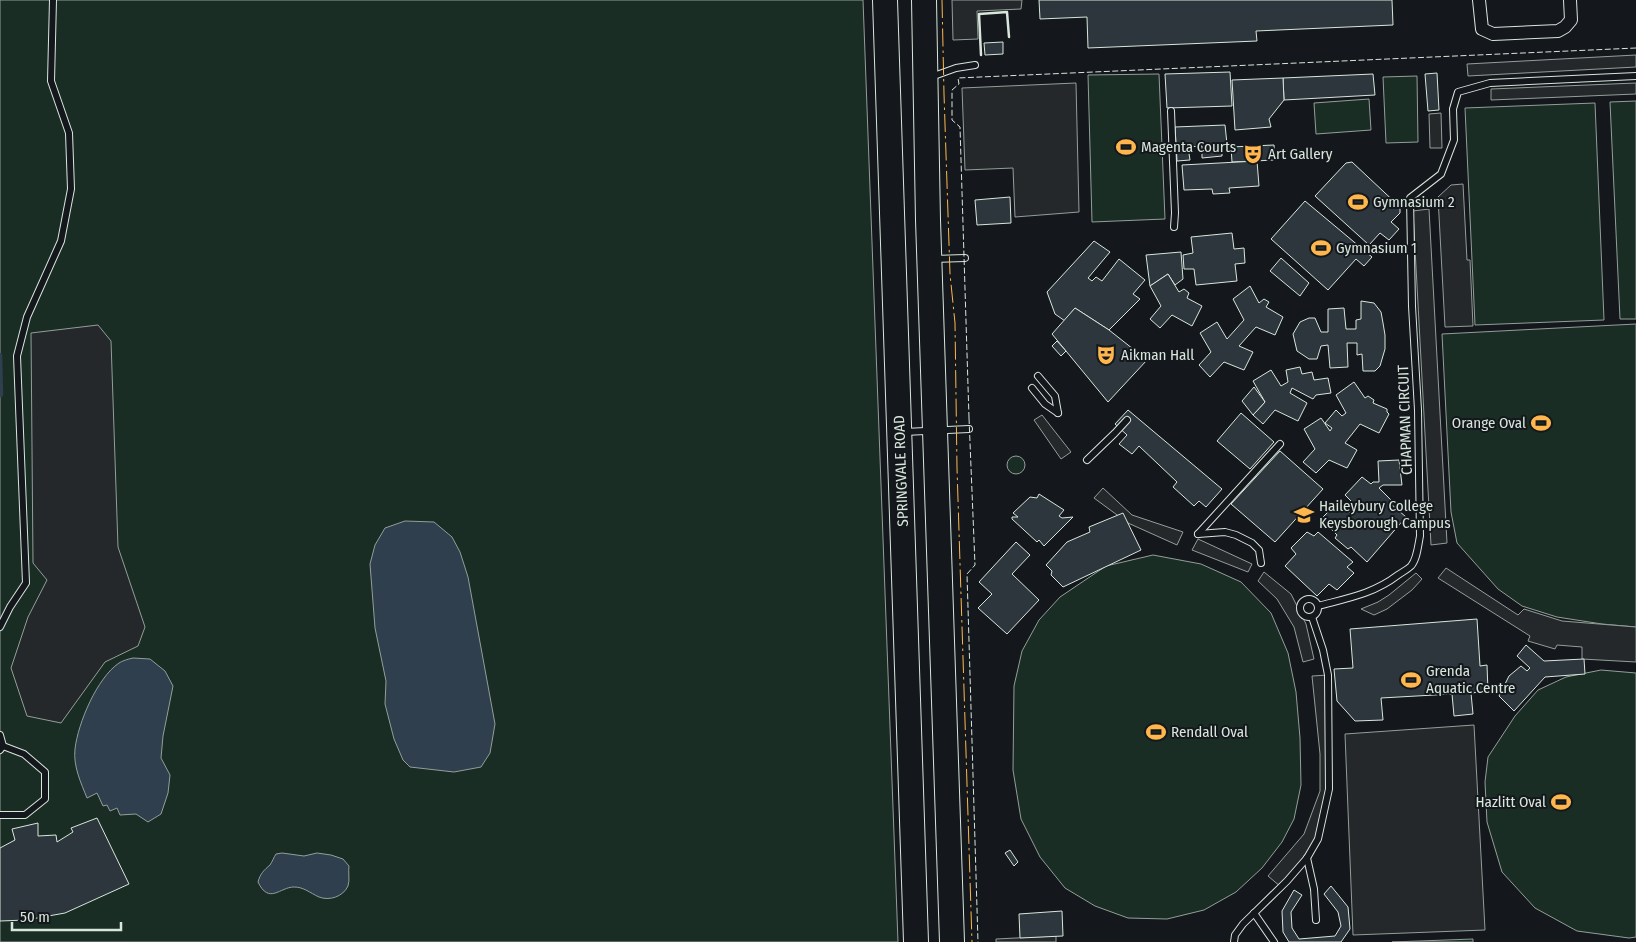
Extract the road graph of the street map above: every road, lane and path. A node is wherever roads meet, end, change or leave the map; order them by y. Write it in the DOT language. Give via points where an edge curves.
graph roads {
  1 [pos="53,0"];
  2 [pos="885,0"];
  3 [pos="924,0"];
  4 [pos="1479,0"];
  5 [pos="1570,0"];
  6 [pos="975,65"];
  7 [pos="1636,76"];
  8 [pos="926,79"];
  9 [pos="1171,111"];
  10 [pos="1174,227"];
  11 [pos="965,258"];
  12 [pos="929,259"];
  13 [pos="1038,376"];
  14 [pos="1032,388"];
  15 [pos="1126,420"];
  16 [pos="969,429"];
  17 [pos="935,431"];
  18 [pos="900,432"];
  19 [pos="1280,444"];
  20 [pos="1087,460"];
  21 [pos="1261,563"];
  22 [pos="1318,606"];
  23 [pos="1312,617"];
  24 [pos="0,628"];
  25 [pos="0,735"];
  26 [pos="1,748"];
  27 [pos="0,816"];
  28 [pos="1307,858"];
  29 [pos="1254,913"];
  30 [pos="1316,920"];
  31 [pos="916,942"];
  32 [pos="952,942"];
  33 [pos="1234,942"];
  34 [pos="1274,942"];
  1 -- 24 [label="lane" via="52,81 70,132 71,189 61,241 27,317 17,356 26,583"];
  2 -- 18 [label="highway, SPRINGVALE ROAD"];
  3 -- 8 [label="highway"];
  4 -- 5 [label="street" via="1482,29 1493,34 1558,31 1571,20"];
  6 -- 8 [label="lane"];
  7 -- 22 [label="lane, CHAPMAN CIRCUIT" via="1490,83 1458,92 1453,109 1454,140 1441,174 1410,198 1418,420 1420,536 1417,552 1412,565 1384,586"];
  8 -- 12 [label="highway"];
  9 -- 10 [label="lane"];
  11 -- 12 [label="lane"];
  12 -- 17 [label="highway"];
  13 -- 14 [label="lane" via="1055,396 1058,413 1045,404"];
  15 -- 20 [label="lane"];
  16 -- 17 [label="lane"];
  17 -- 18 [label="lane"];
  17 -- 32 [label="highway"];
  18 -- 31 [label="highway, SPRINGVALE ROAD"];
  19 -- 21 [label="lane" via="1198,534 1225,532 1236,535 1259,550"];
  22 -- 23 [label="lane"];
  22 -- 23 [label="lane" via="1308,599 1300,606 1305,616"];
  23 -- 28 [label="lane" via="1328,676 1329,789 1318,839"];
  25 -- 26 [label="lane"];
  26 -- 27 [label="lane" via="24,754 45,772 45,799 25,815"];
  28 -- 29 [label="lane"];
  28 -- 30 [label="lane"];
  29 -- 33 [label="lane" via="1235,935"];
  29 -- 34 [label="lane"];
}
